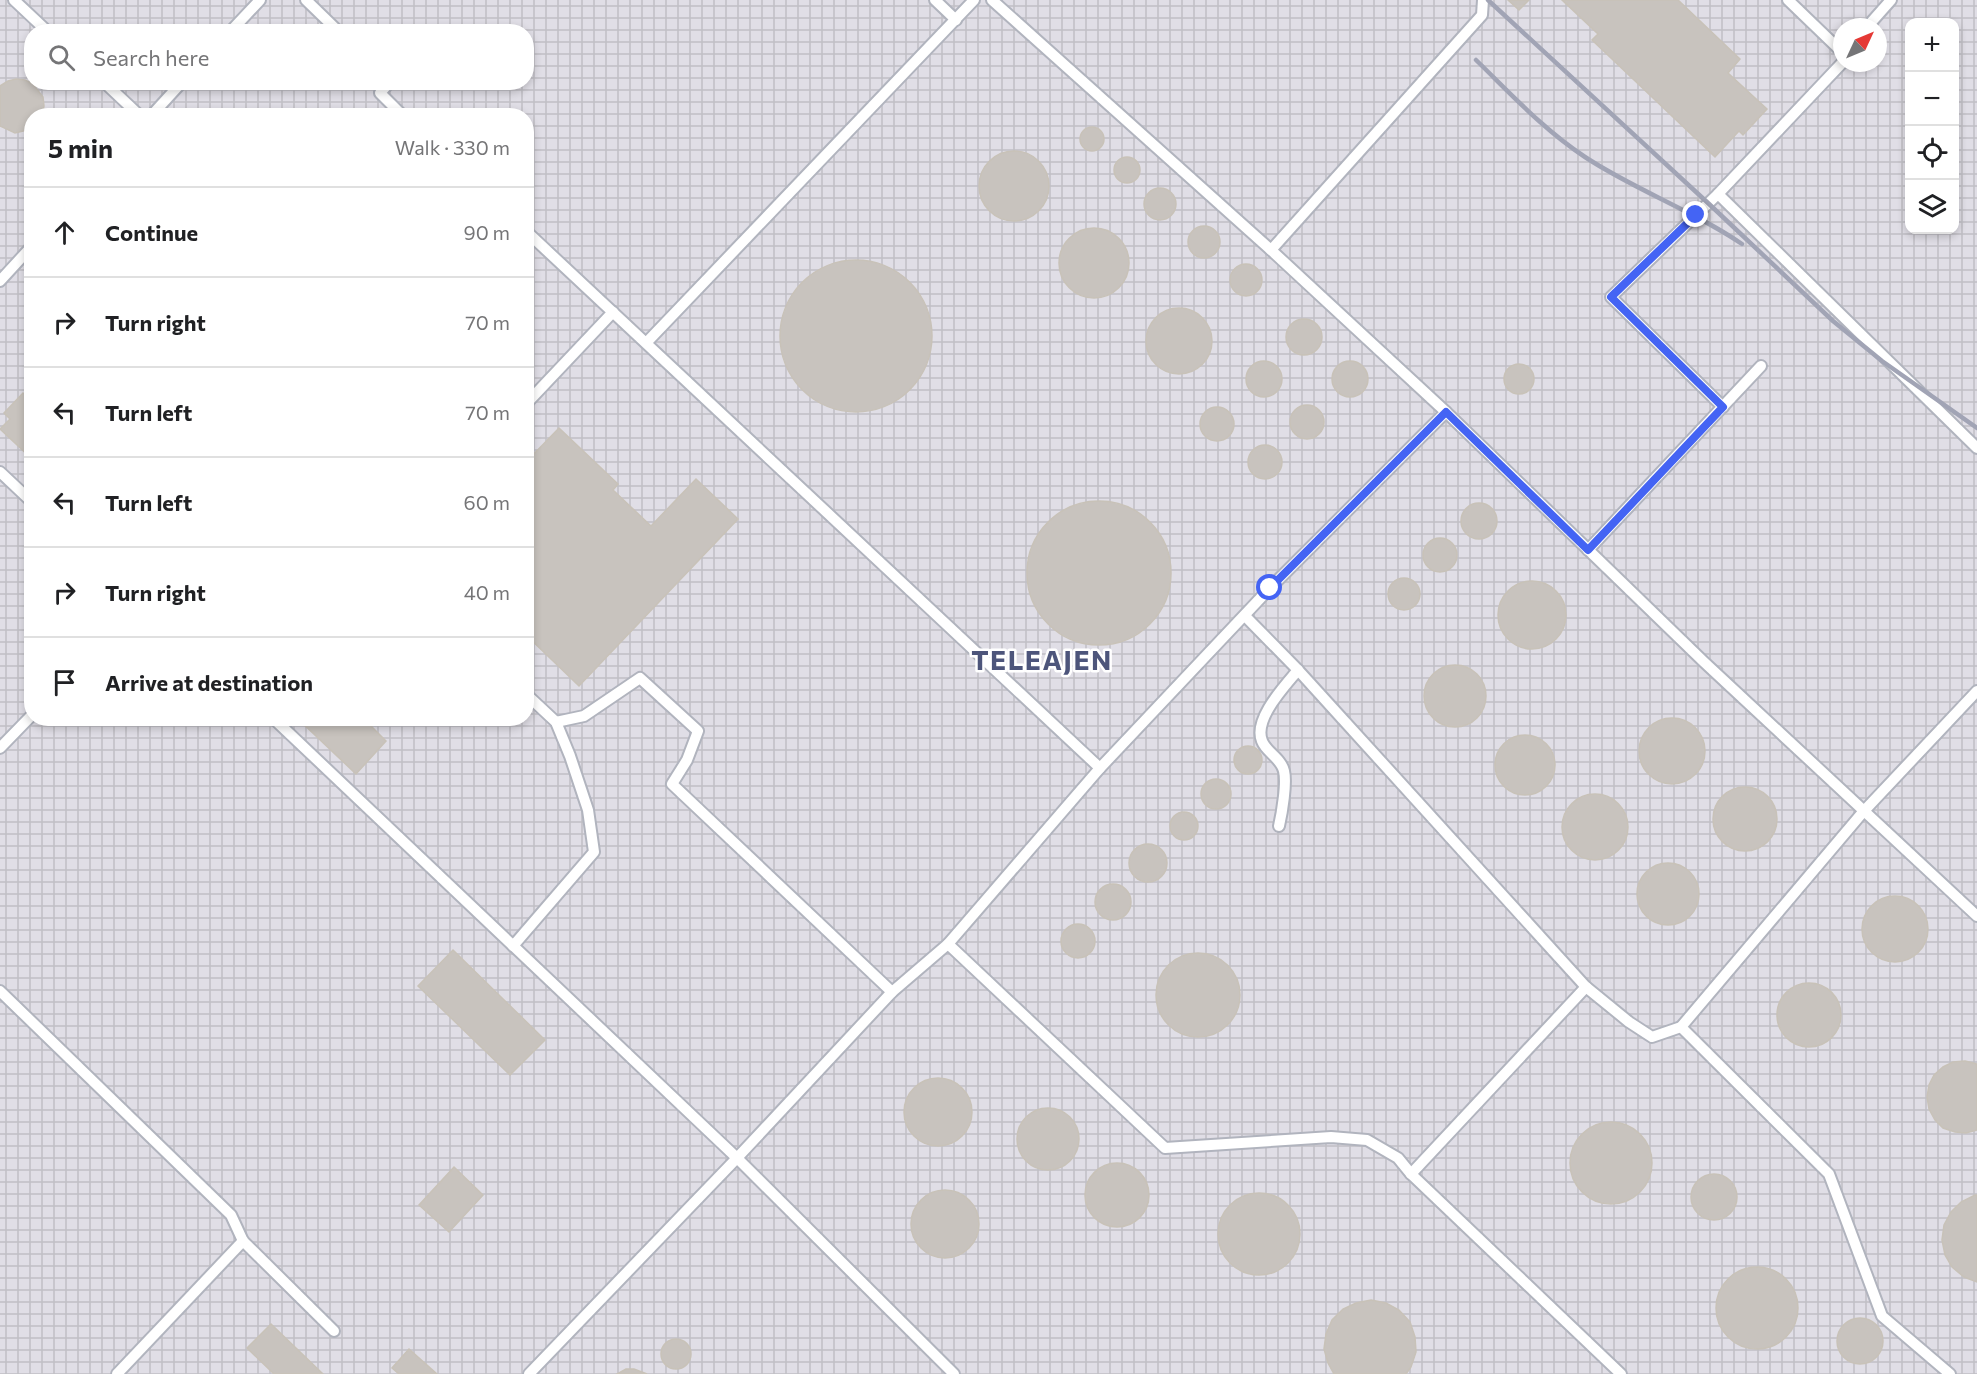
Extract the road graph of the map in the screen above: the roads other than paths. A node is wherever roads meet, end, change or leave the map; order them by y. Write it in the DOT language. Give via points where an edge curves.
graph roads {
  1 [pos="14,0"];
  2 [pos="260,0"];
  3 [pos="306,0"];
  4 [pos="935,0"];
  5 [pos="974,0"];
  6 [pos="992,0"];
  7 [pos="1484,0"];
  8 [pos="1788,0"];
  9 [pos="1891,0"];
  10 [pos="1875,18"];
  11 [pos="956,20"];
  12 [pos="40,24"];
  13 [pos="238,24"];
  14 [pos="331,24"];
  15 [pos="1833,43"];
  16 [pos="1833,72"];
  17 [pos="112,90"];
  18 [pos="175,90"];
  19 [pos="383,90"];
  20 [pos="132,108"];
  21 [pos="158,108"];
  22 [pos="395,108"];
  23 [pos="1718,194"];
  24 [pos="534,238"];
  25 [pos="1271,250"];
  26 [pos="24,255"];
  27 [pos="0,281"];
  28 [pos="613,312"];
  29 [pos="647,342"];
  30 [pos="1761,366"];
  31 [pos="534,396"];
  32 [pos="1723,407"];
  33 [pos="1446,412"];
  34 [pos="1977,448"];
  35 [pos="0,472"];
  36 [pos="24,494"];
  37 [pos="1588,550"];
  38 [pos="1245,616"];
  39 [pos="1298,670"];
  40 [pos="1977,691"];
  41 [pos="534,701"];
  42 [pos="556,722"];
  43 [pos="24,723"];
  44 [pos="281,726"];
  45 [pos="0,748"];
  46 [pos="1100,768"];
  47 [pos="1863,812"];
  48 [pos="1280,826"];
  49 [pos="1977,916"];
  50 [pos="948,944"];
  51 [pos="513,945"];
  52 [pos="1586,987"];
  53 [pos="0,991"];
  54 [pos="892,992"];
  55 [pos="1681,1027"];
  56 [pos="737,1158"];
  57 [pos="1411,1174"];
  58 [pos="243,1241"];
  59 [pos="334,1331"];
  60 [pos="117,1374"];
  61 [pos="529,1374"];
  62 [pos="954,1374"];
  63 [pos="1621,1374"];
  64 [pos="1950,1374"];
  1 -- 12 [label="lane"];
  2 -- 13 [label="lane"];
  3 -- 14 [label="lane"];
  4 -- 11 [label="lane"];
  5 -- 11 [label="lane"];
  6 -- 25 [label="lane"];
  7 -- 25 [label="lane" via="1482,15"];
  8 -- 15 [label="lane"];
  9 -- 10 [label="lane"];
  11 -- 29 [label="lane"];
  16 -- 23 [label="lane"];
  17 -- 20 [label="lane"];
  18 -- 21 [label="lane"];
  19 -- 22 [label="lane" via="380,93"];
  23 -- 32 [label="lane" via="1611,297"];
  23 -- 34 [label="lane"];
  24 -- 28 [label="lane"];
  25 -- 33 [label="lane"];
  26 -- 27 [label="lane"];
  28 -- 29 [label="lane"];
  28 -- 31 [label="lane"];
  29 -- 46 [label="lane"];
  30 -- 32 [label="lane"];
  32 -- 37 [label="lane"];
  33 -- 37 [label="lane"];
  33 -- 38 [label="lane"];
  35 -- 36 [label="lane"];
  37 -- 47 [label="lane"];
  38 -- 39 [label="lane"];
  38 -- 46 [label="lane"];
  39 -- 48 [label="lane" via="1274,701 1261,731 1262,743 1284,771"];
  39 -- 52 [label="lane"];
  40 -- 47 [label="lane"];
  41 -- 42 [label="lane"];
  42 -- 51 [label="lane" via="588,810 594,852"];
  42 -- 54 [label="lane" via="584,716 640,678 698,731 672,784"];
  43 -- 45 [label="lane"];
  44 -- 51 [label="lane"];
  46 -- 50 [label="lane"];
  47 -- 49 [label="lane"];
  47 -- 55 [label="lane"];
  50 -- 54 [label="lane"];
  50 -- 57 [label="lane" via="1165,1148 1331,1137 1367,1140 1398,1158"];
  51 -- 56 [label="lane"];
  52 -- 55 [label="lane" via="1652,1037"];
  52 -- 57 [label="lane"];
  53 -- 58 [label="lane" via="231,1215"];
  54 -- 56 [label="lane"];
  55 -- 64 [label="lane" via="1829,1174 1882,1316"];
  56 -- 61 [label="lane"];
  56 -- 62 [label="lane"];
  57 -- 63 [label="lane"];
  58 -- 59 [label="lane"];
  58 -- 60 [label="lane"];
}
